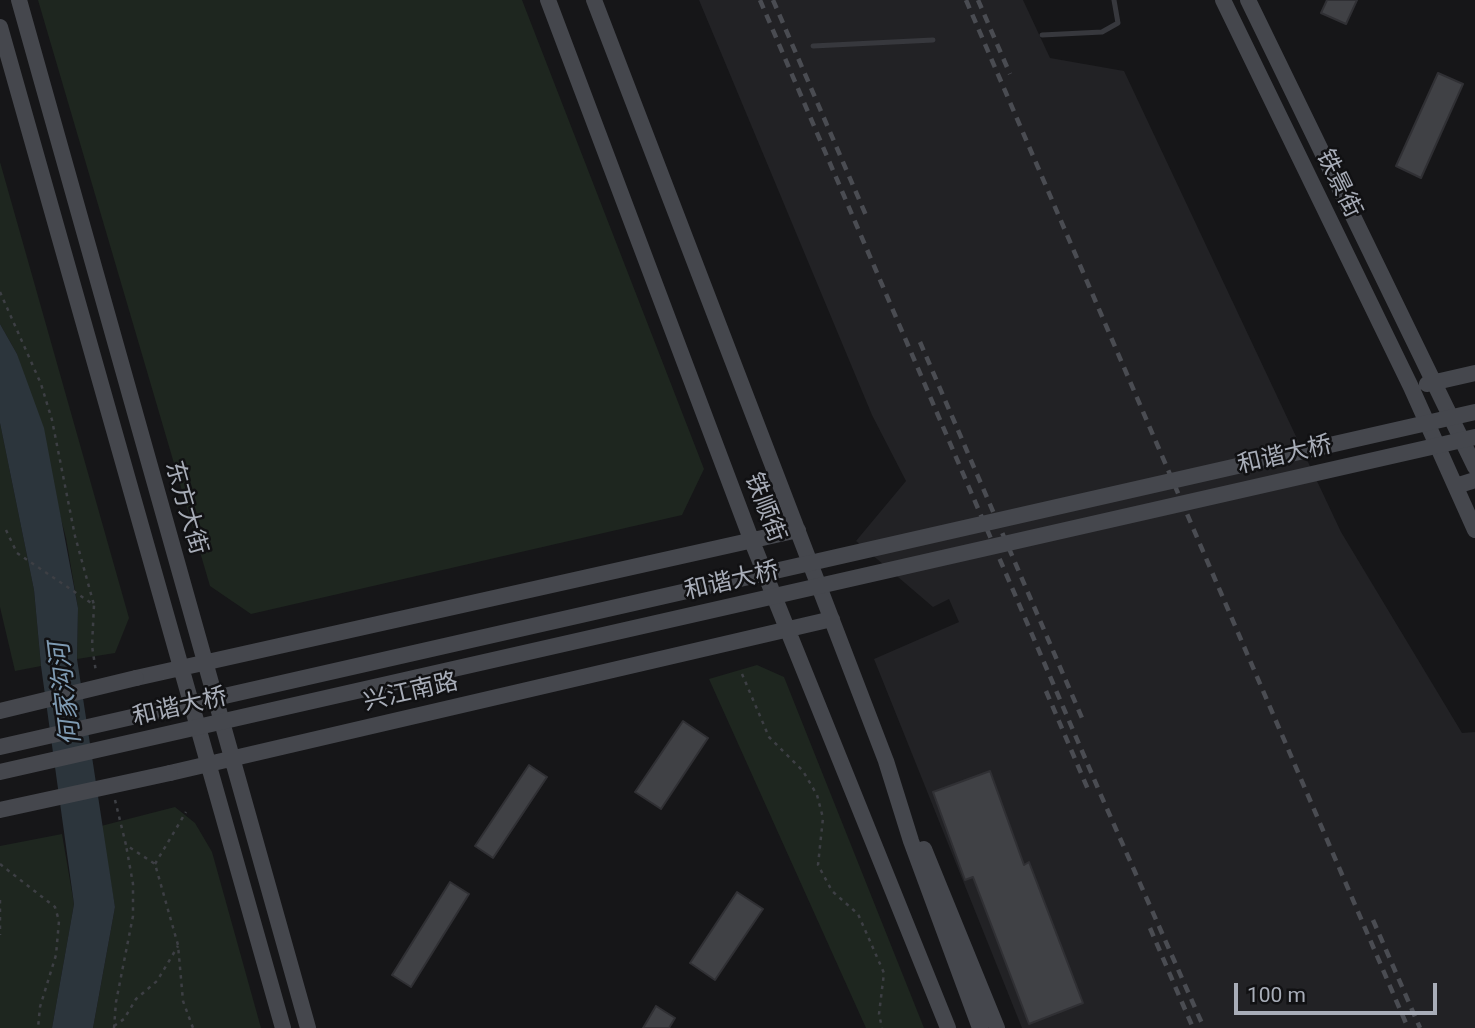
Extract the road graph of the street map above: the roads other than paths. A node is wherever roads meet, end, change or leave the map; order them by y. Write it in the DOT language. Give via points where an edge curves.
graph roads {
  1 [pos="19,0"];
  2 [pos="548,0"];
  3 [pos="594,0"];
  4 [pos="1114,0"];
  5 [pos="1223,0"];
  6 [pos="1248,0"];
  7 [pos="0,27"];
  8 [pos="1042,35"];
  9 [pos="933,40"];
  10 [pos="813,46"];
  11 [pos="1475,373"];
  12 [pos="1435,382"];
  13 [pos="1411,387"];
  14 [pos="1475,412"];
  15 [pos="1475,436"];
  16 [pos="1475,467"];
  17 [pos="1475,480"];
  18 [pos="1455,486"];
  19 [pos="798,530"];
  20 [pos="1475,530"];
  21 [pos="751,539"];
  22 [pos="832,619"];
  23 [pos="789,628"];
  24 [pos="204,662"];
  25 [pos="179,667"];
  26 [pos="0,711"];
  27 [pos="0,747"];
  28 [pos="233,758"];
  29 [pos="886,761"];
  30 [pos="206,764"];
  31 [pos="0,772"];
  32 [pos="0,810"];
  33 [pos="283,1028"];
  34 [pos="308,1028"];
  35 [pos="948,1028"];
  36 [pos="980,1028"];
  37 [pos="998,1028"];
  1 -- 24 [label="main road, 东方大街"];
  2 -- 21 [label="main road, 铁顺街"];
  3 -- 19 [label="main road, 铁顺街"];
  4 -- 8 [label="lane" via="1118,23 1102,32"];
  5 -- 13 [label="main road, 铁景街"];
  6 -- 12 [label="main road, 铁景街"];
  7 -- 25 [label="main road, 东方大街"];
  9 -- 10 [label="lane"];
  11 -- 12 [label="main road"];
  12 -- 13 [label="main road"];
  12 -- 16 [label="main road, 铁景街"];
  13 -- 18 [label="main road, 铁景街"];
  14 -- 27 [label="main road, 和谐大桥, bridge"];
  15 -- 31 [label="main road, 和谐大桥, bridge"];
  17 -- 18 [label="main road"];
  18 -- 20 [label="main road, 铁景街"];
  19 -- 21 [label="main road"];
  19 -- 22 [label="main road, 铁顺街"];
  21 -- 23 [label="main road, 铁顺街"];
  21 -- 24 [label="main road"];
  22 -- 23 [label="main road, 兴江南路"];
  22 -- 29 [label="main road, 铁顺街"];
  23 -- 28 [label="main road, 兴江南路"];
  23 -- 35 [label="main road, 铁顺街"];
  24 -- 25 [label="main road"];
  24 -- 28 [label="main road, 东方大街"];
  25 -- 26 [label="main road, bridge"];
  25 -- 30 [label="main road, 东方大街"];
  28 -- 30 [label="main road, 兴江南路"];
  28 -- 34 [label="main road, 东方大街"];
  29 -- 36 [label="main road, 铁顺街"];
  29 -- 37 [label="main road"];
  30 -- 32 [label="main road, 兴江南路, bridge"];
  30 -- 33 [label="main road, 东方大街"];
}
